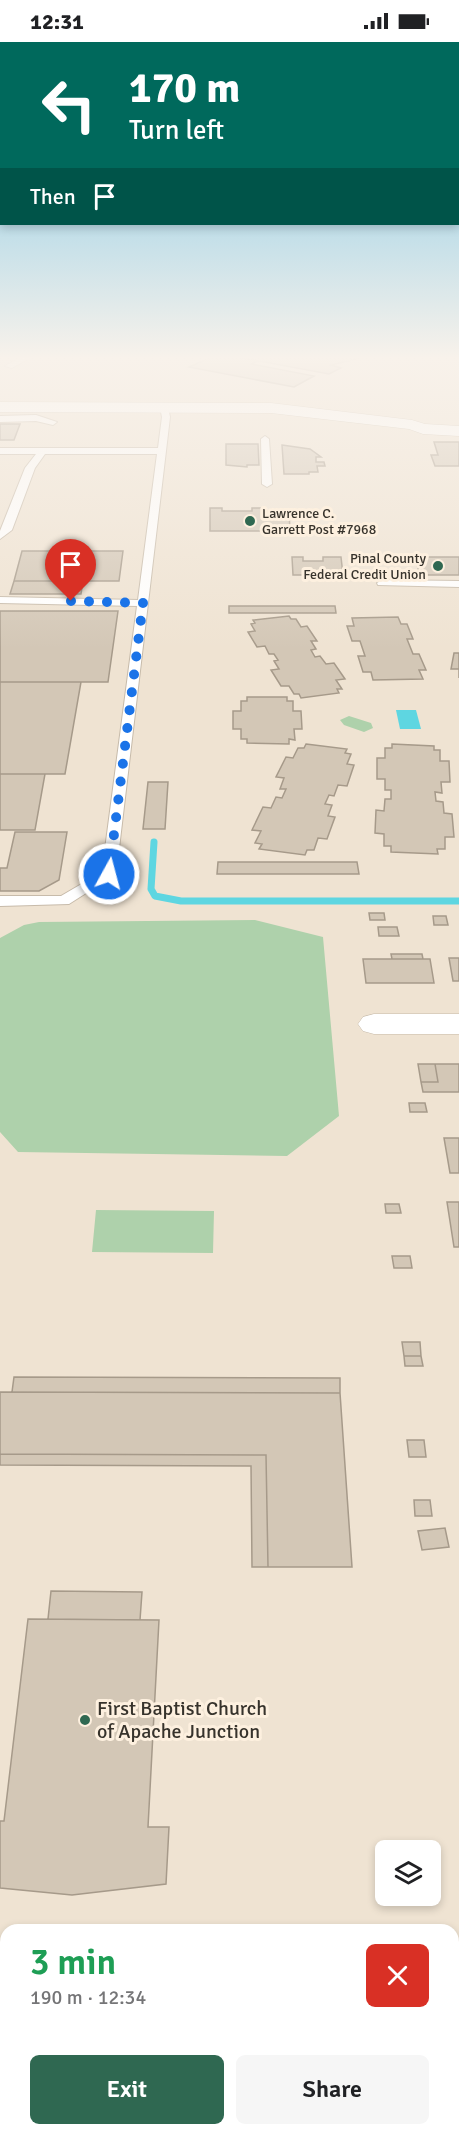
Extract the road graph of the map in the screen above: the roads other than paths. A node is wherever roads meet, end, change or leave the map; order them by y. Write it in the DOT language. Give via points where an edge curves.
graph roads {
  1 [pos="41,454"];
  2 [pos="161,454"];
  3 [pos="266,454"];
  4 [pos="267,484"];
  5 [pos="0,536"];
  6 [pos="382,583"];
  7 [pos="459,584"];
  8 [pos="0,600"];
  9 [pos="143,603"];
  10 [pos="0,901"];
  11 [pos="374,1024"];
  12 [pos="459,1024"];
  1 -- 5 [label="lane" via="30,468 7,530"];
  2 -- 9 [label="lane"];
  3 -- 4 [label="lane"];
  6 -- 7 [label="lane"];
  8 -- 9 [label="lane"];
  9 -- 10 [label="lane" via="109,874 64,901"];
  11 -- 12 [label="street"];
}
